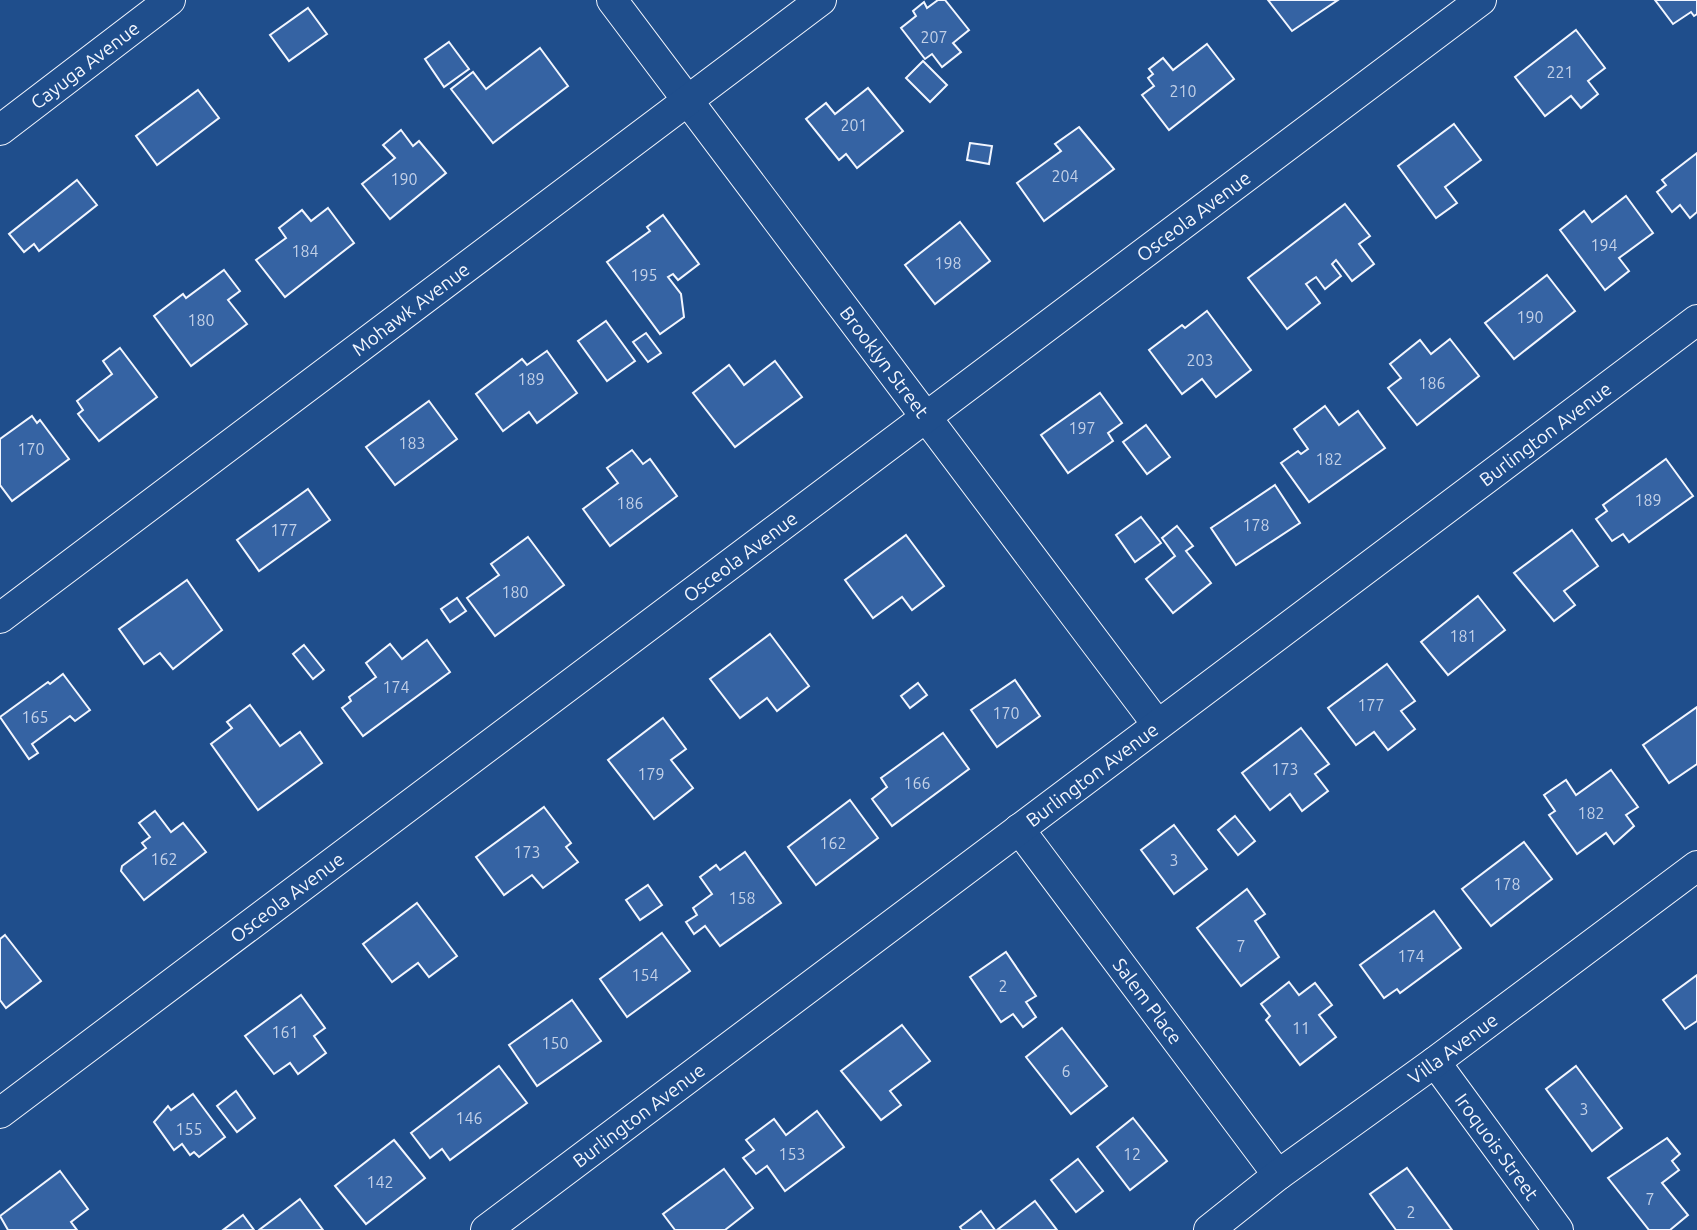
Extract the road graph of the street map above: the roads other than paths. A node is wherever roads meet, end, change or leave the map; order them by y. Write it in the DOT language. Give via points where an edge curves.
graph roads {
  1 [pos="612,0"];
  2 [pos="821,0"];
  3 [pos="1481,0"];
  4 [pos="151,5"];
  5 [pos="686,100"];
  6 [pos="0,130"];
  7 [pos="1697,320"];
  8 [pos="926,418"];
  9 [pos="0,618"];
  10 [pos="1157,724"];
  11 [pos="1019,829"];
  12 [pos="1697,866"];
  13 [pos="1435,1062"];
  14 [pos="0,1112"];
  15 [pos="1278,1175"];
  16 [pos="486,1230"];
  17 [pos="1209,1230"];
  18 [pos="1558,1230"];
  1 -- 5 [label="street, Brooklyn Street"];
  2 -- 5 [label="street, Mohawk Avenue"];
  3 -- 8 [label="street, Osceola Avenue"];
  4 -- 6 [label="street, Cayuga Avenue"];
  5 -- 8 [label="street, Brooklyn Street"];
  5 -- 9 [label="street, Mohawk Avenue"];
  7 -- 10 [label="street, Burlington Avenue"];
  8 -- 10 [label="street, Brooklyn Street"];
  8 -- 14 [label="street, Osceola Avenue"];
  10 -- 11 [label="street, Burlington Avenue"];
  11 -- 15 [label="street, Salem Place"];
  11 -- 16 [label="street, Burlington Avenue"];
  12 -- 13 [label="street, Villa Avenue"];
  13 -- 15 [label="street, Villa Avenue"];
  13 -- 18 [label="street, Iroquois Street"];
  15 -- 17 [label="street, Villa Avenue"];
}
